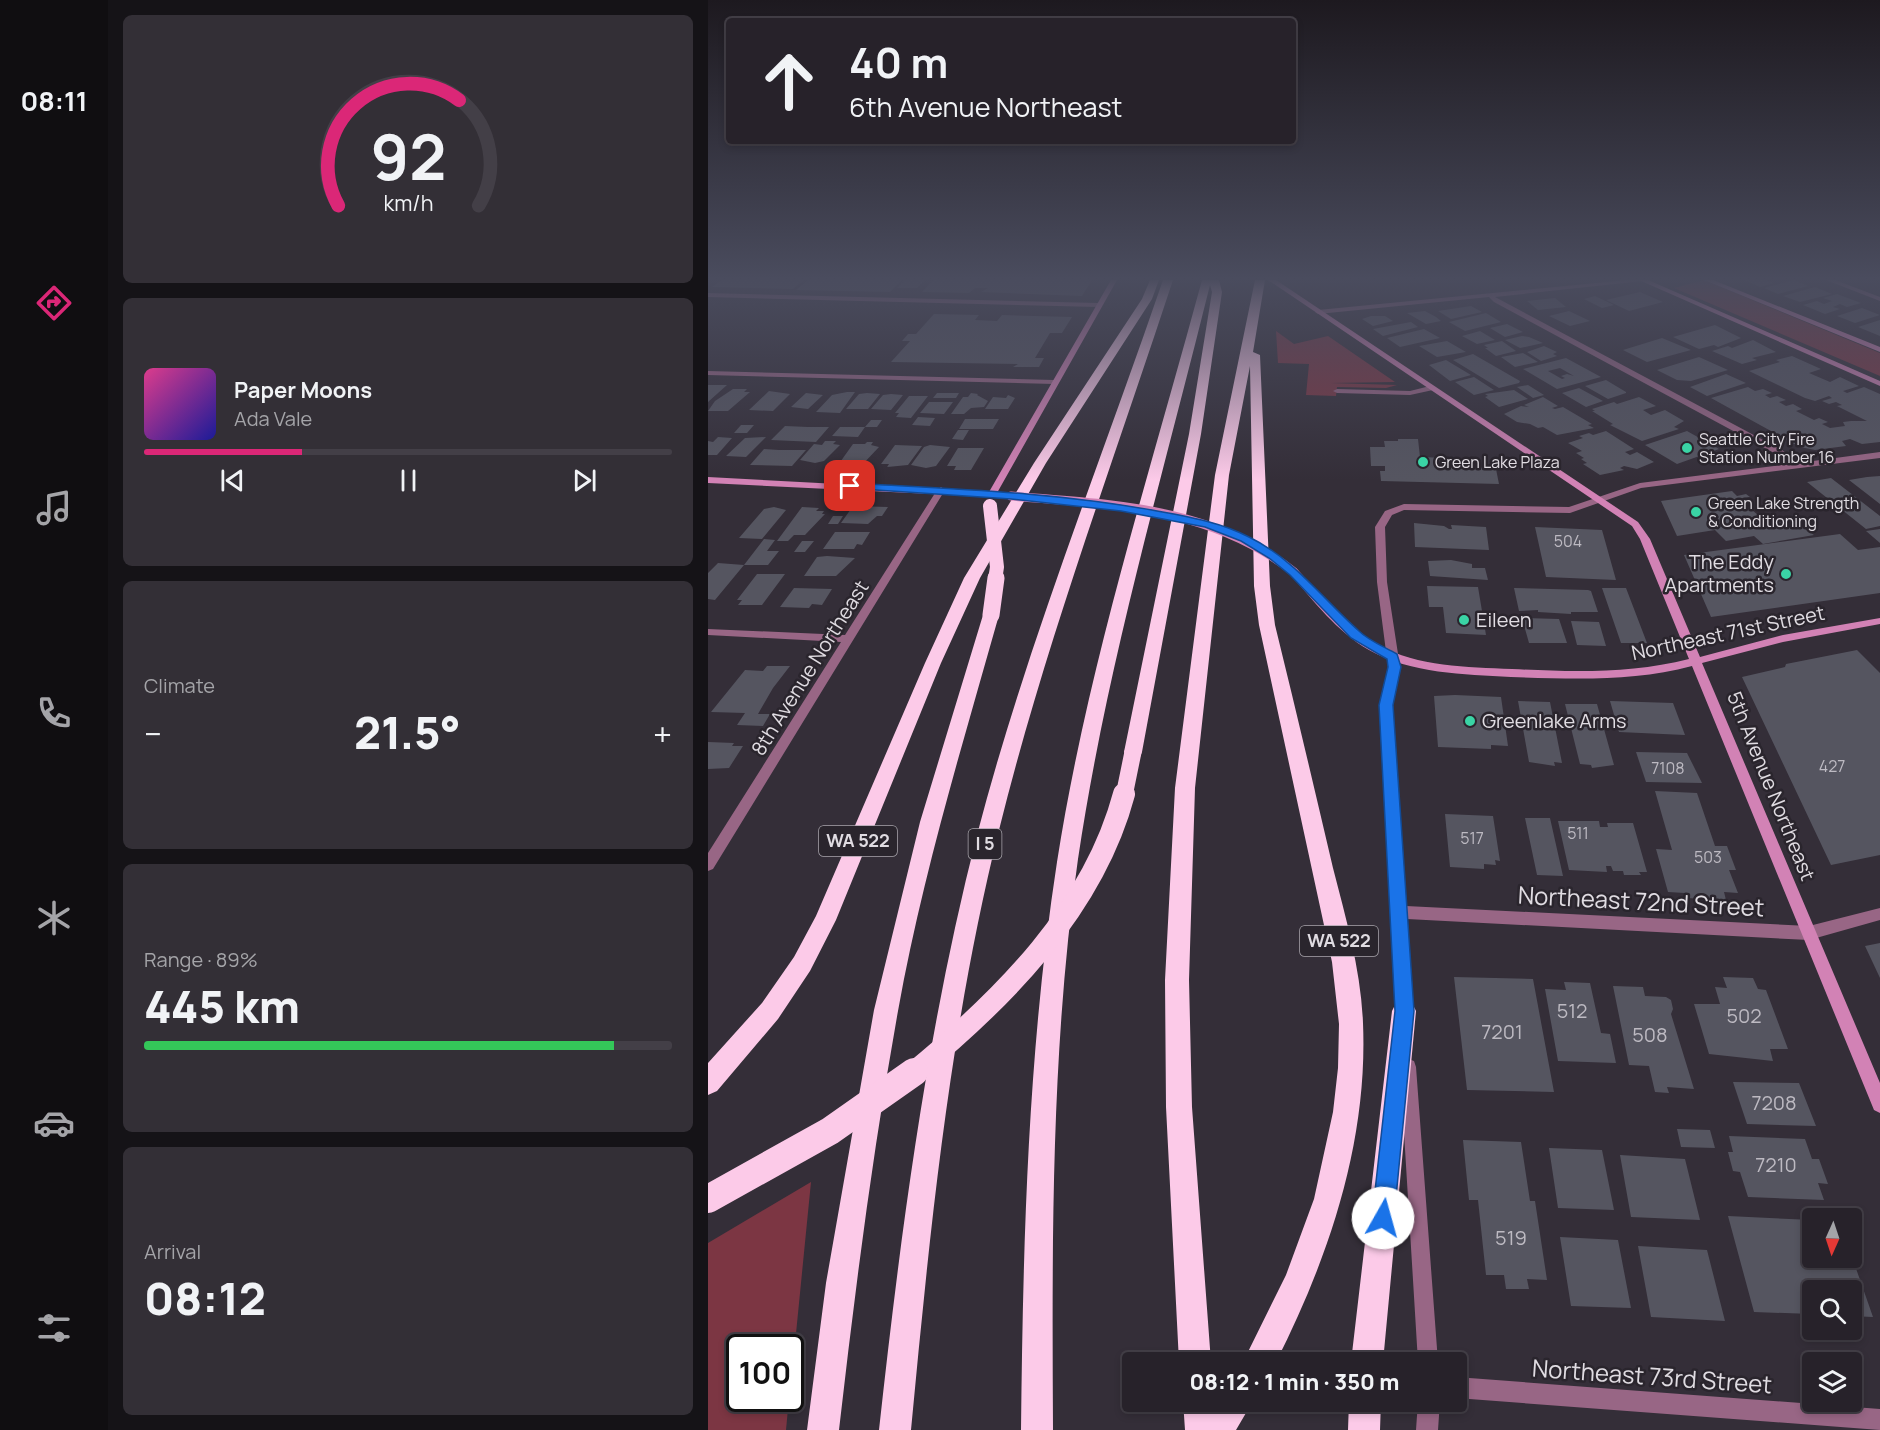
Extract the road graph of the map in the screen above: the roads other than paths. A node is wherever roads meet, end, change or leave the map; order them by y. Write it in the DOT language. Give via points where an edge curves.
graph roads {
  1 [pos="1075,347"];
  2 [pos="1115,347"];
  3 [pos="1145,347"];
  4 [pos="1194,347"];
  5 [pos="1204,347"];
  6 [pos="1248,347"];
  7 [pos="1255,347"];
  8 [pos="1369,347"];
  9 [pos="1582,347"];
  10 [pos="1795,347"];
  11 [pos="708,373"];
  12 [pos="1054,382"];
  13 [pos="1880,384"];
  14 [pos="1430,388"];
  15 [pos="1337,391"];
  16 [pos="1880,455"];
  17 [pos="1796,466"];
  18 [pos="709,482"];
  19 [pos="941,490"];
  20 [pos="1014,498"];
  21 [pos="991,500"];
  22 [pos="1601,501"];
  23 [pos="1880,621"];
  24 [pos="708,632"];
  25 [pos="849,639"];
  26 [pos="1393,657"];
  27 [pos="1698,662"];
  28 [pos="708,865"];
  29 [pos="1398,912"];
  30 [pos="1880,914"];
  31 [pos="1809,933"];
  32 [pos="1404,1011"];
  33 [pos="708,1082"];
  34 [pos="1880,1104"];
  35 [pos="708,1199"];
  36 [pos="1194,1352"];
  37 [pos="1264,1352"];
  38 [pos="1368,1352"];
  39 [pos="1427,1352"];
  40 [pos="1467,1388"];
  41 [pos="1200,1412"];
  42 [pos="1229,1412"];
  43 [pos="1365,1412"];
  44 [pos="1428,1412"];
  45 [pos="1880,1420"];
  46 [pos="823,1430"];
  47 [pos="895,1430"];
  48 [pos="1037,1430"];
  49 [pos="1201,1430"];
  50 [pos="1217,1430"];
  51 [pos="1364,1430"];
  52 [pos="1427,1430"];
  1 -- 12 [label="street"];
  2 -- 20 [label="highway"];
  3 -- 47 [label="highway, I 5" via="1025,700 979,871 932,1121 908,1296"];
  4 -- 48 [label="highway" via="1096,703 1080,783 1053,997 1043,1143"];
  5 -- 35 [label="highway, bridge" via="1195,434 1133,752 1118,813 1087,881 1036,954 1002,993 927,1062 867,1107"];
  6 -- 36 [label="highway" via="1222,475 1185,788 1177,980 1179,1095"];
  7 -- 37 [label="highway, WA 522" via="1262,586 1267,625 1342,951 1351,1025 1348,1085 1337,1157 1316,1233"];
  8 -- 14 [label="street, 5th Avenue Northeast"];
  9 -- 17 [label="street" via="1779,452"];
  10 -- 13 [label="street"];
  11 -- 12 [label="street"];
  12 -- 21 [label="street"];
  14 -- 15 [label="street" via="1410,393"];
  14 -- 22 [label="street, 5th Avenue Northeast"];
  16 -- 17 [label="street"];
  17 -- 22 [label="street" via="1640,486"];
  18 -- 19 [label="street, Northeast 71st Street"];
  19 -- 21 [label="street, Northeast 71st Street"];
  19 -- 25 [label="street, 8th Avenue Northeast"];
  20 -- 21 [label="street, Northeast 71st Street"];
  20 -- 26 [label="street, Northeast 71st Street, bridge" via="1121,508 1207,524 1245,539 1294,572 1356,635"];
  20 -- 33 [label="highway, WA 522" via="955,613 825,920 802,964 770,1011"];
  21 -- 46 [label="highway, bridge" via="997,567 991,615 930,822 886,1010 848,1236"];
  22 -- 26 [label="street" via="1561,511 1416,507 1390,510 1380,527 1382,582"];
  22 -- 27 [label="street, 5th Avenue Northeast" via="1635,524 1645,539"];
  23 -- 27 [label="street, Northeast 71st Street" via="1786,637"];
  24 -- 25 [label="street"];
  25 -- 28 [label="street, 8th Avenue Northeast"];
  26 -- 27 [label="street, Northeast 71st Street" via="1455,670 1599,676"];
  26 -- 29 [label="street" via="1386,705"];
  27 -- 31 [label="street, 5th Avenue Northeast"];
  29 -- 31 [label="street, Northeast 72nd Street"];
  29 -- 32 [label="street"];
  30 -- 31 [label="street, Northeast 72nd Street"];
  31 -- 34 [label="street, 5th Avenue Northeast"];
  32 -- 38 [label="highway"];
  32 -- 39 [label="street"];
  40 -- 45 [label="street, Northeast 73rd Street"];
  41 -- 49 [label="highway"];
  42 -- 50 [label="highway"];
  43 -- 51 [label="highway"];
  44 -- 52 [label="street"];
}
